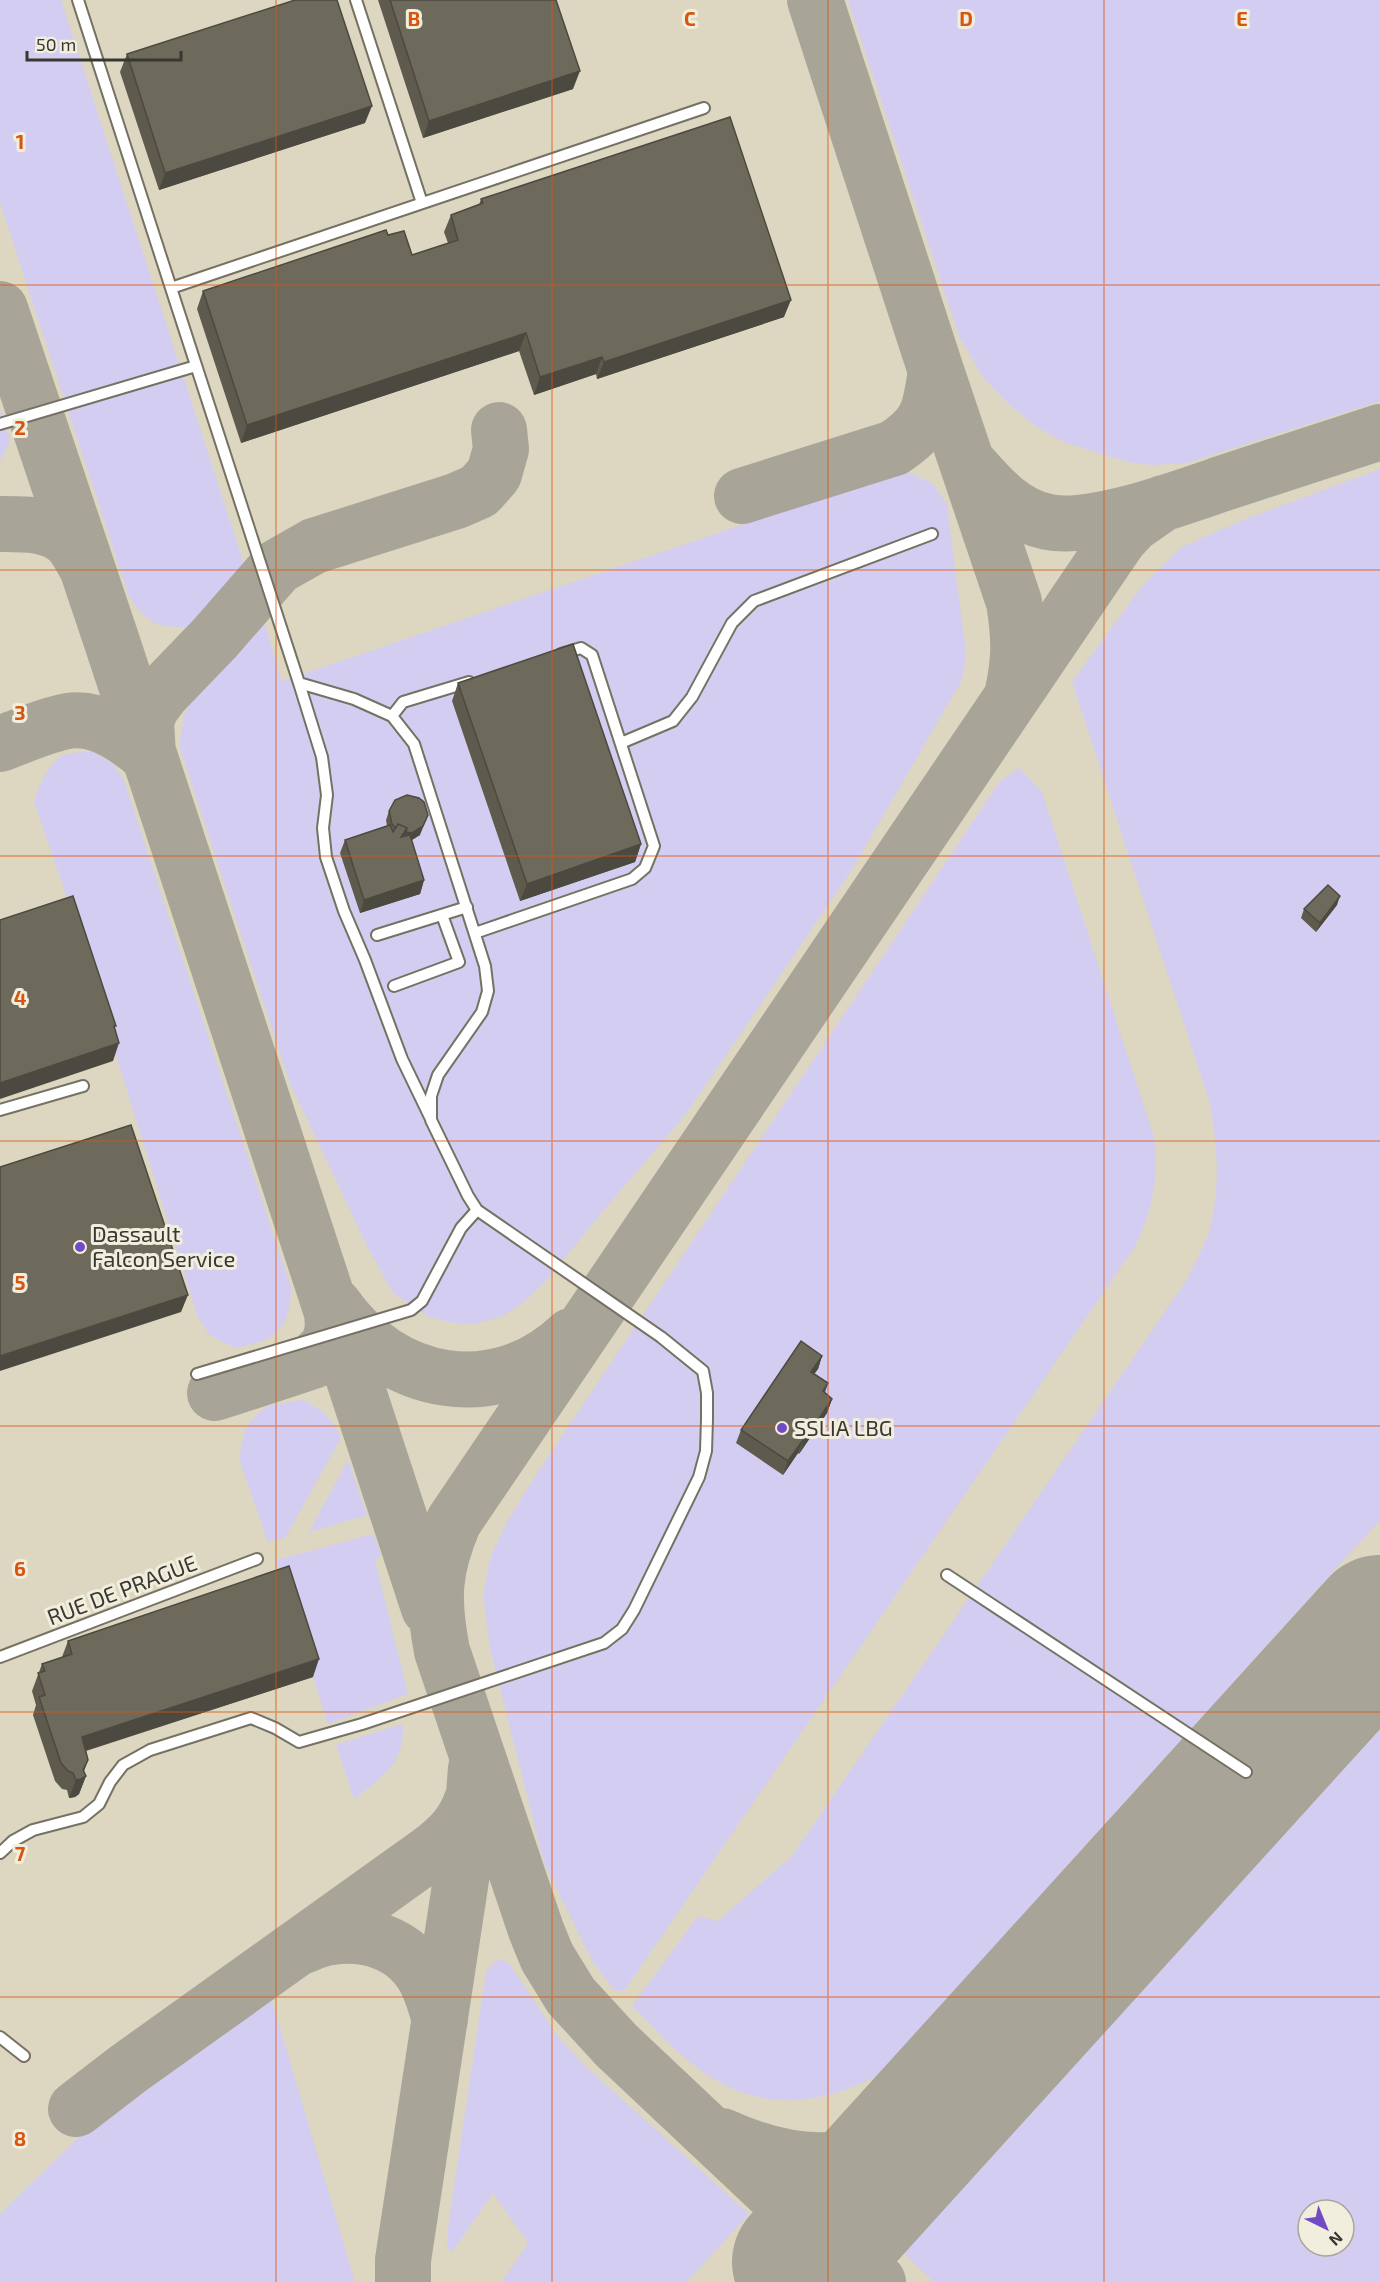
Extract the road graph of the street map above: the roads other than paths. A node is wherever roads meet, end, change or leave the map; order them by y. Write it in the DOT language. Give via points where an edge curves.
graph roads {
  1 [pos="78,0"];
  2 [pos="356,0"];
  3 [pos="704,108"];
  4 [pos="422,203"];
  5 [pos="171,288"];
  6 [pos="196,366"];
  7 [pos="0,424"];
  8 [pos="932,534"];
  9 [pos="548,658"];
  10 [pos="481,678"];
  11 [pos="299,683"];
  12 [pos="392,716"];
  13 [pos="621,743"];
  14 [pos="467,908"];
  15 [pos="442,915"];
  16 [pos="475,933"];
  17 [pos="377,935"];
  18 [pos="394,986"];
  19 [pos="83,1086"];
  20 [pos="0,1110"];
  21 [pos="431,1120"];
  22 [pos="477,1209"];
  23 [pos="197,1374"];
  24 [pos="257,1559"];
  25 [pos="947,1575"];
  26 [pos="0,1657"];
  27 [pos="1246,1772"];
  28 [pos="0,1852"];
  29 [pos="0,2037"];
  30 [pos="24,2056"];
  1 -- 5 [label="lane"];
  2 -- 4 [label="lane"];
  3 -- 4 [label="lane"];
  4 -- 5 [label="lane"];
  5 -- 6 [label="lane"];
  6 -- 7 [label="lane"];
  6 -- 11 [label="lane"];
  8 -- 13 [label="lane" via="754,601 732,623 692,697 673,721"];
  9 -- 13 [label="lane" via="581,648 592,655"];
  10 -- 12 [label="lane" via="403,702"];
  11 -- 12 [label="lane" via="354,699"];
  11 -- 21 [label="lane" via="322,757 327,795 323,828 326,857 402,1059"];
  12 -- 14 [label="lane" via="414,744"];
  13 -- 16 [label="lane" via="654,846 645,868 632,879"];
  14 -- 15 [label="lane"];
  14 -- 16 [label="lane"];
  15 -- 17 [label="lane"];
  15 -- 18 [label="lane" via="459,962"];
  16 -- 21 [label="lane" via="488,991 482,1012 438,1075 431,1096"];
  19 -- 20 [label="lane"];
  21 -- 22 [label="lane"];
  22 -- 23 [label="lane" via="461,1228 422,1301 411,1310"];
  22 -- 28 [label="lane" via="661,1337 703,1371 707,1393 706,1451 699,1477 622,1629 604,1643 362,1725 299,1742 251,1718 150,1750 123,1765 99,1804 83,1816 33,1830"];
  24 -- 26 [label="lane, RUE DE PRAGUE"];
  25 -- 27 [label="lane"];
  29 -- 30 [label="lane"];
}
